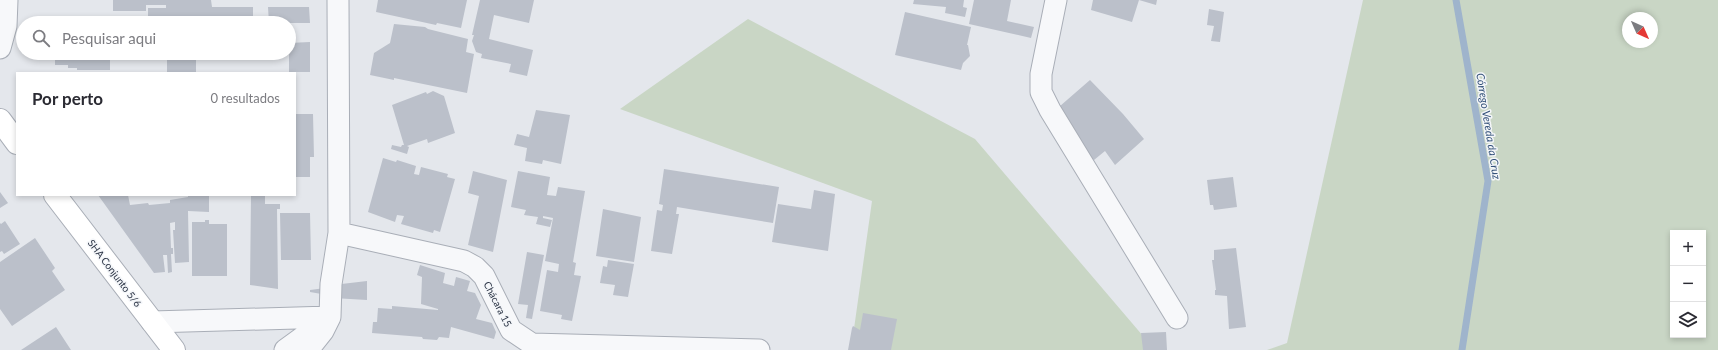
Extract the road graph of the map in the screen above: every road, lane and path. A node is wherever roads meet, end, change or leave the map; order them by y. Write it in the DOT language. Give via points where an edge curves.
graph roads {
  1 [pos="7,0"];
  2 [pos="338,0"];
  3 [pos="1056,0"];
  4 [pos="0,48"];
  5 [pos="0,120"];
  6 [pos="16,142"];
  7 [pos="56,196"];
  8 [pos="339,233"];
  9 [pos="330,317"];
  10 [pos="1177,318"];
  11 [pos="152,322"];
  12 [pos="174,350"];
  13 [pos="286,350"];
  14 [pos="308,350"];
  15 [pos="759,350"];
  1 -- 4 [label="street" via="6,26"];
  2 -- 8 [label="street"];
  3 -- 10 [label="street" via="1040,74 1041,92"];
  5 -- 6 [label="street"];
  7 -- 11 [label="street, SHA Conjunto 5/6"];
  8 -- 9 [label="street" via="331,284"];
  8 -- 15 [label="street, Chácara 15" via="464,260 475,266 484,276 511,330 532,344"];
  9 -- 11 [label="street"];
  9 -- 13 [label="street"];
  9 -- 14 [label="street"];
  11 -- 12 [label="street, SHA Conjunto 5/6"];
}
